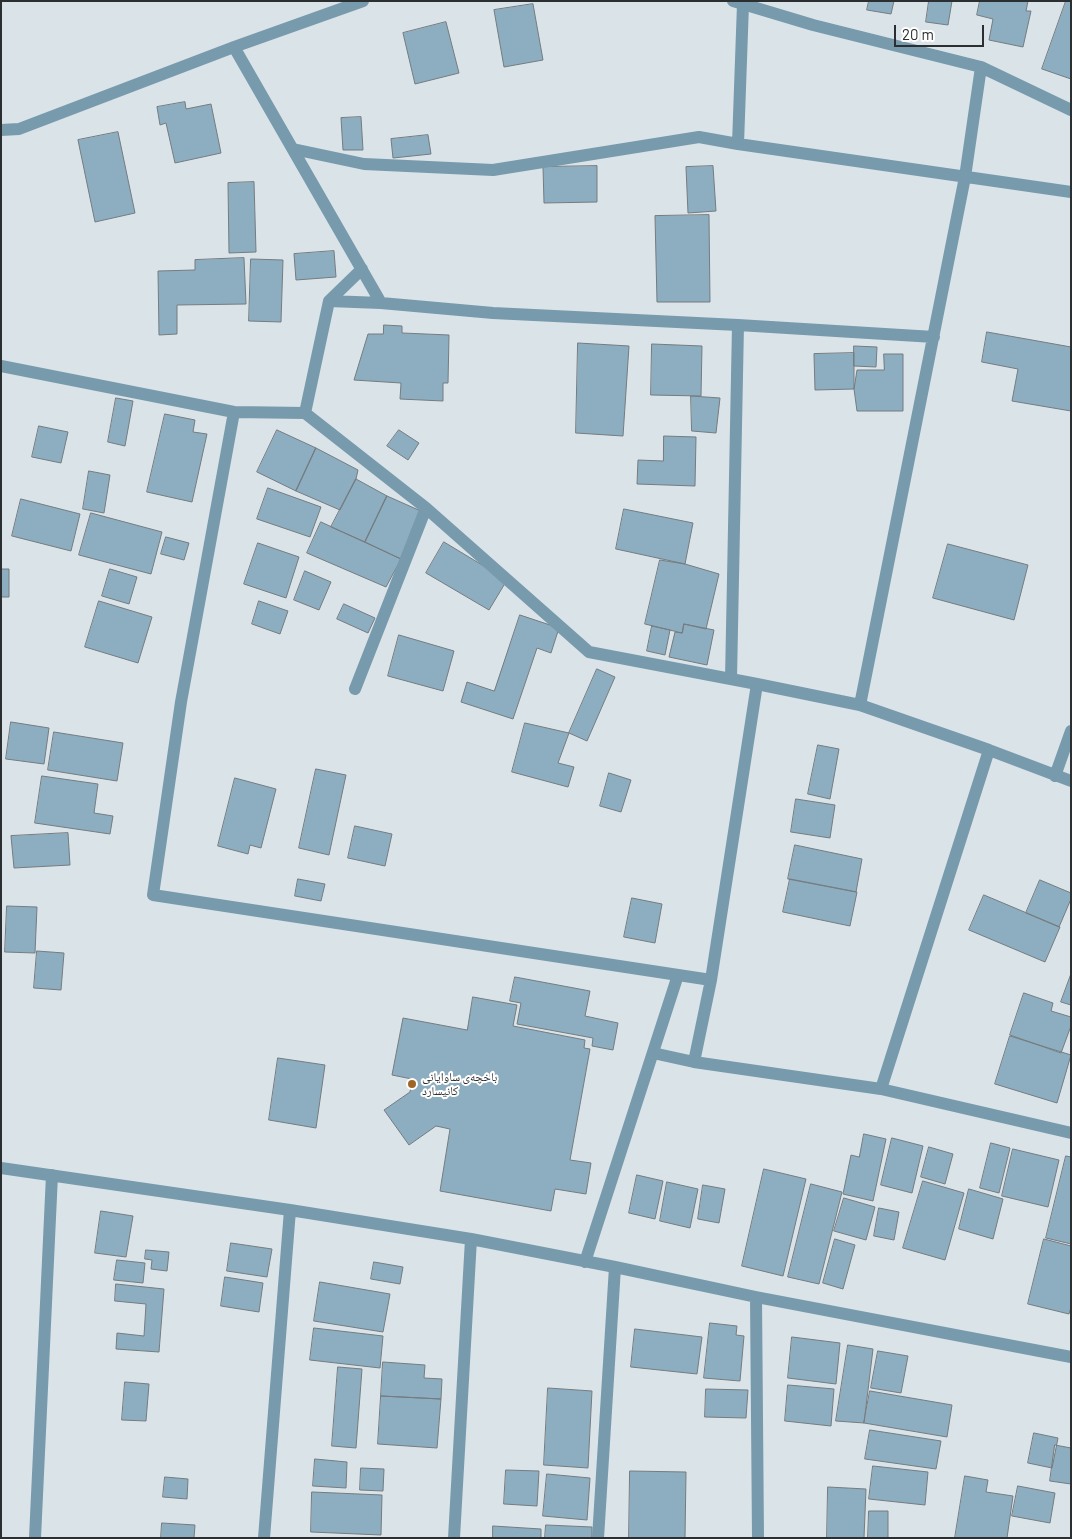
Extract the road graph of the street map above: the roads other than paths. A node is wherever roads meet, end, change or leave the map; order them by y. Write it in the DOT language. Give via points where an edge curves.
graph roads {
  1 [pos="363,1"];
  2 [pos="738,3"];
  3 [pos="234,47"];
  4 [pos="981,67"];
  5 [pos="1071,110"];
  6 [pos="1,130"];
  7 [pos="738,144"];
  8 [pos="293,149"];
  9 [pos="965,177"];
  10 [pos="1071,192"];
  11 [pos="362,269"];
  12 [pos="329,301"];
  13 [pos="381,303"];
  14 [pos="738,325"];
  15 [pos="934,337"];
  16 [pos="1,366"];
  17 [pos="234,412"];
  18 [pos="305,413"];
  19 [pos="426,508"];
  20 [pos="731,679"];
  21 [pos="757,684"];
  22 [pos="354,689"];
  23 [pos="860,706"];
  24 [pos="1071,731"];
  25 [pos="989,750"];
  26 [pos="1055,776"];
  27 [pos="1071,781"];
  28 [pos="678,975"];
  29 [pos="711,980"];
  30 [pos="653,1053"];
  31 [pos="694,1062"];
  32 [pos="881,1089"];
  33 [pos="1071,1133"];
  34 [pos="1,1168"];
  35 [pos="52,1175"];
  36 [pos="290,1210"];
  37 [pos="471,1239"];
  38 [pos="585,1262"];
  39 [pos="615,1267"];
  40 [pos="756,1297"];
  41 [pos="1071,1357"];
  42 [pos="35,1538"];
  43 [pos="264,1538"];
  44 [pos="454,1538"];
  45 [pos="598,1538"];
  46 [pos="758,1538"];
  1 -- 3 [label="street"];
  2 -- 4 [label="street"];
  2 -- 7 [label="street"];
  3 -- 6 [label="street" via="19,129"];
  3 -- 8 [label="street"];
  4 -- 5 [label="street"];
  4 -- 9 [label="street"];
  7 -- 8 [label="street" via="699,137 493,170 364,164"];
  7 -- 9 [label="street"];
  8 -- 11 [label="street"];
  9 -- 10 [label="street"];
  9 -- 15 [label="street"];
  11 -- 12 [label="street"];
  11 -- 13 [label="street"];
  12 -- 13 [label="street"];
  12 -- 18 [label="street"];
  13 -- 14 [label="street" via="493,313"];
  14 -- 15 [label="street"];
  14 -- 20 [label="street"];
  15 -- 23 [label="street"];
  16 -- 17 [label="street"];
  17 -- 18 [label="street"];
  17 -- 28 [label="street" via="181,702 153,895"];
  18 -- 19 [label="street"];
  19 -- 20 [label="street" via="589,652"];
  19 -- 22 [label="street"];
  20 -- 21 [label="street"];
  21 -- 23 [label="street"];
  21 -- 29 [label="street"];
  23 -- 25 [label="street"];
  24 -- 26 [label="street"];
  25 -- 26 [label="street"];
  25 -- 32 [label="street"];
  26 -- 27 [label="street"];
  28 -- 29 [label="street"];
  28 -- 30 [label="street"];
  29 -- 31 [label="street"];
  30 -- 31 [label="street"];
  30 -- 38 [label="street"];
  31 -- 32 [label="street"];
  32 -- 33 [label="street"];
  34 -- 35 [label="street"];
  35 -- 36 [label="street"];
  35 -- 42 [label="street"];
  36 -- 37 [label="street"];
  36 -- 43 [label="street"];
  37 -- 38 [label="street"];
  37 -- 44 [label="street"];
  38 -- 39 [label="street"];
  39 -- 40 [label="street"];
  39 -- 45 [label="street"];
  40 -- 41 [label="street"];
  40 -- 46 [label="street"];
}
